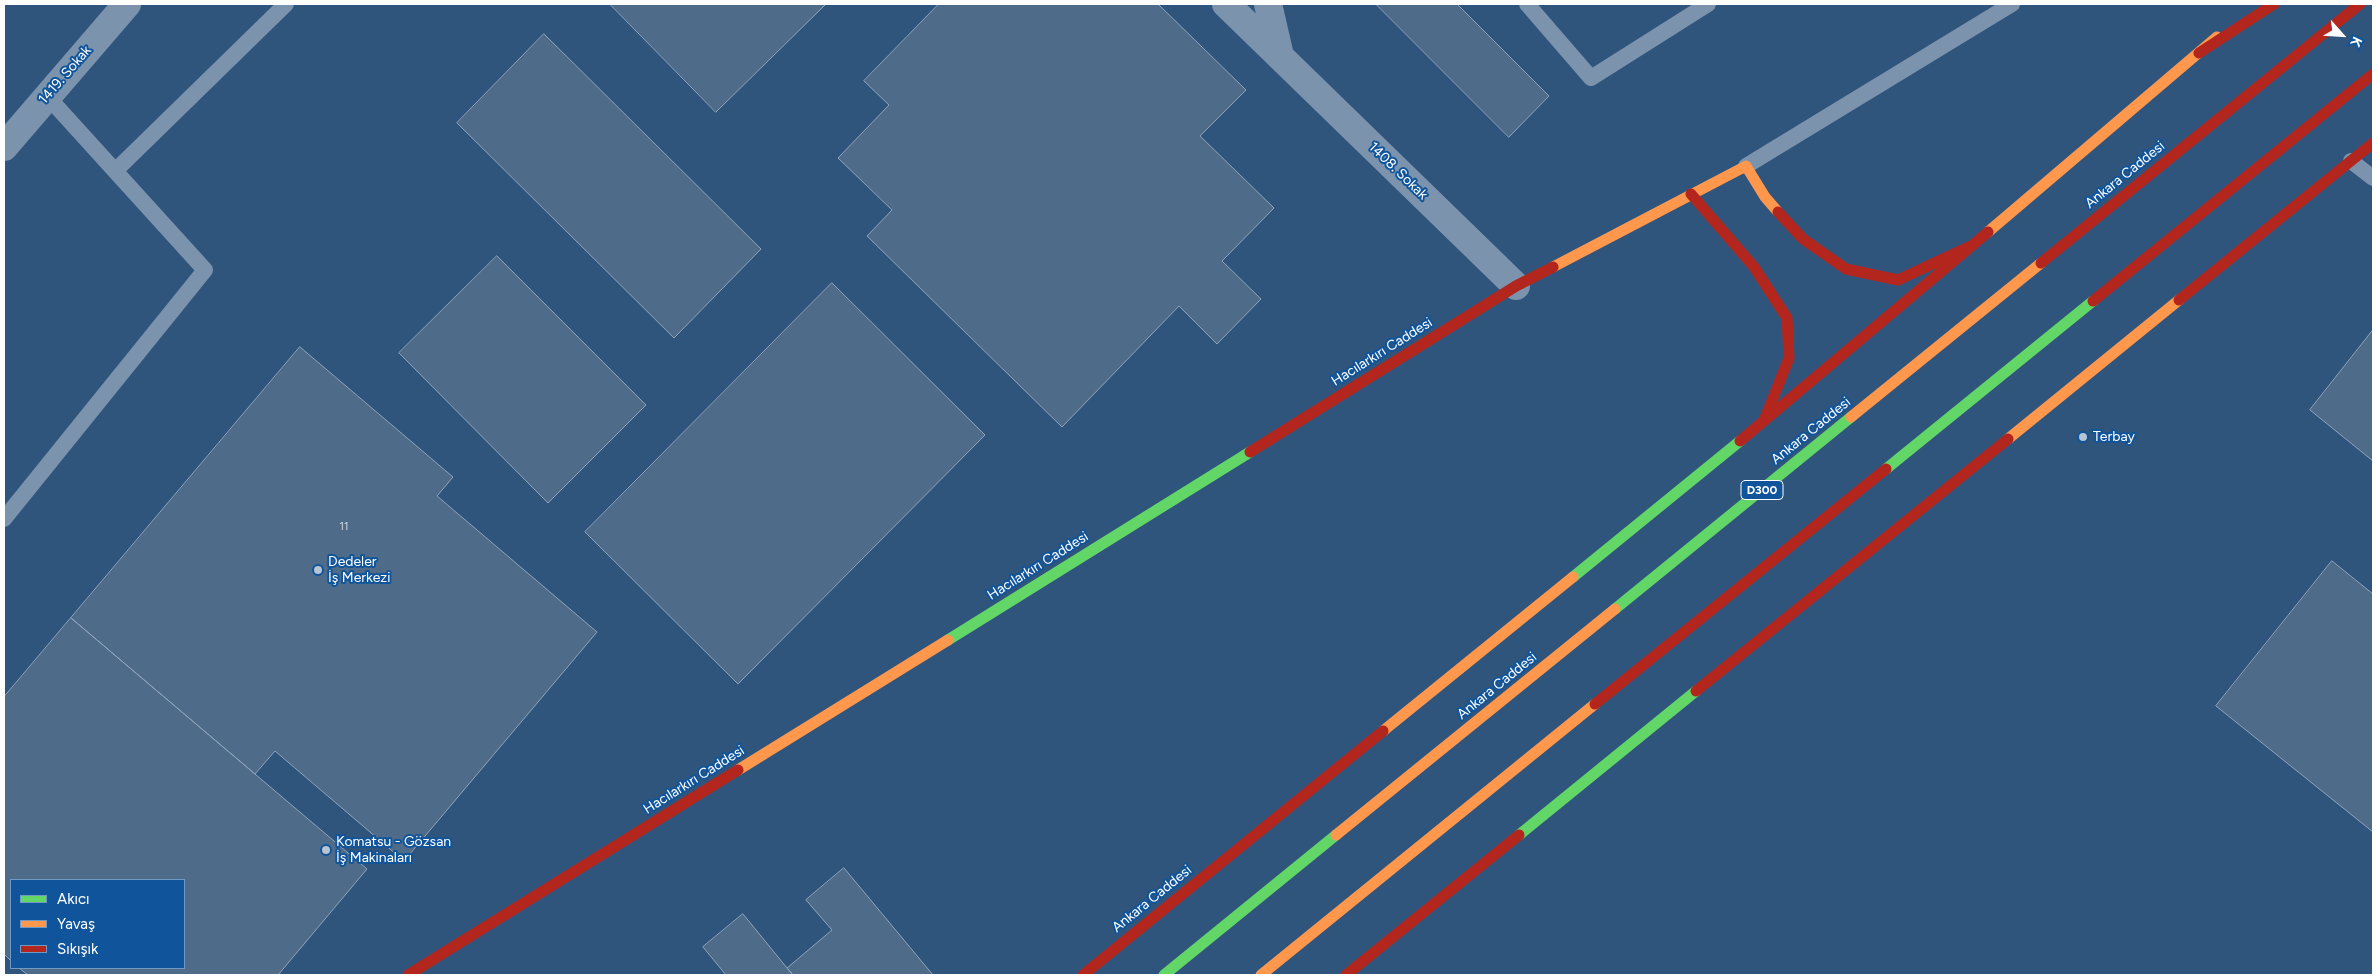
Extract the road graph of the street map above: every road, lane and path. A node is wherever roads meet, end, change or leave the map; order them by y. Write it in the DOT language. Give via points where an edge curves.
graph roads {
  1 [pos="127,4"];
  2 [pos="286,4"];
  3 [pos="1226,4"];
  4 [pos="1268,4"];
  5 [pos="1526,4"];
  6 [pos="1708,4"];
  7 [pos="2012,4"];
  8 [pos="2257,4"];
  9 [pos="2274,4"];
  10 [pos="2360,4"];
  11 [pos="2199,53"];
  12 [pos="1280,56"];
  13 [pos="2373,74"];
  14 [pos="48,96"];
  15 [pos="2373,143"];
  16 [pos="4,147"];
  17 [pos="2351,161"];
  18 [pos="1746,166"];
  19 [pos="115,171"];
  20 [pos="2373,178"];
  21 [pos="1691,194"];
  22 [pos="1973,245"];
  23 [pos="1516,286"];
  24 [pos="1764,422"];
  25 [pos="4,519"];
  26 [pos="408,975"];
  27 [pos="1083,975"];
  28 [pos="1164,975"];
  29 [pos="1261,975"];
  30 [pos="1346,975"];
  1 -- 14 [label="street, 1419. Sokak"];
  2 -- 19 [label="lane"];
  3 -- 12 [label="street, 1408. Sokak"];
  4 -- 12 [label="street"];
  5 -- 6 [label="lane" via="1591,78"];
  7 -- 18 [label="lane"];
  8 -- 11 [label="main road, Ankara Caddesi"];
  9 -- 11 [label="main road"];
  10 -- 28 [label="main road, Ankara Caddesi / D300"];
  11 -- 22 [label="main road, Ankara Caddesi"];
  12 -- 23 [label="street, 1408. Sokak"];
  13 -- 29 [label="main road"];
  14 -- 16 [label="street, 1419. Sokak"];
  14 -- 19 [label="lane"];
  15 -- 17 [label="main road"];
  17 -- 20 [label="lane"];
  17 -- 30 [label="main road"];
  18 -- 21 [label="main road, Hacılarkırı Caddesi"];
  18 -- 22 [label="main road" via="1765,197 1803,239 1846,269 1898,280"];
  19 -- 25 [label="lane" via="204,270"];
  21 -- 23 [label="main road, Hacılarkırı Caddesi"];
  21 -- 24 [label="main road" via="1754,267 1787,318 1788,358"];
  22 -- 24 [label="main road, Ankara Caddesi"];
  23 -- 26 [label="main road, Hacılarkırı Caddesi"];
  24 -- 27 [label="main road, Ankara Caddesi"];
}
